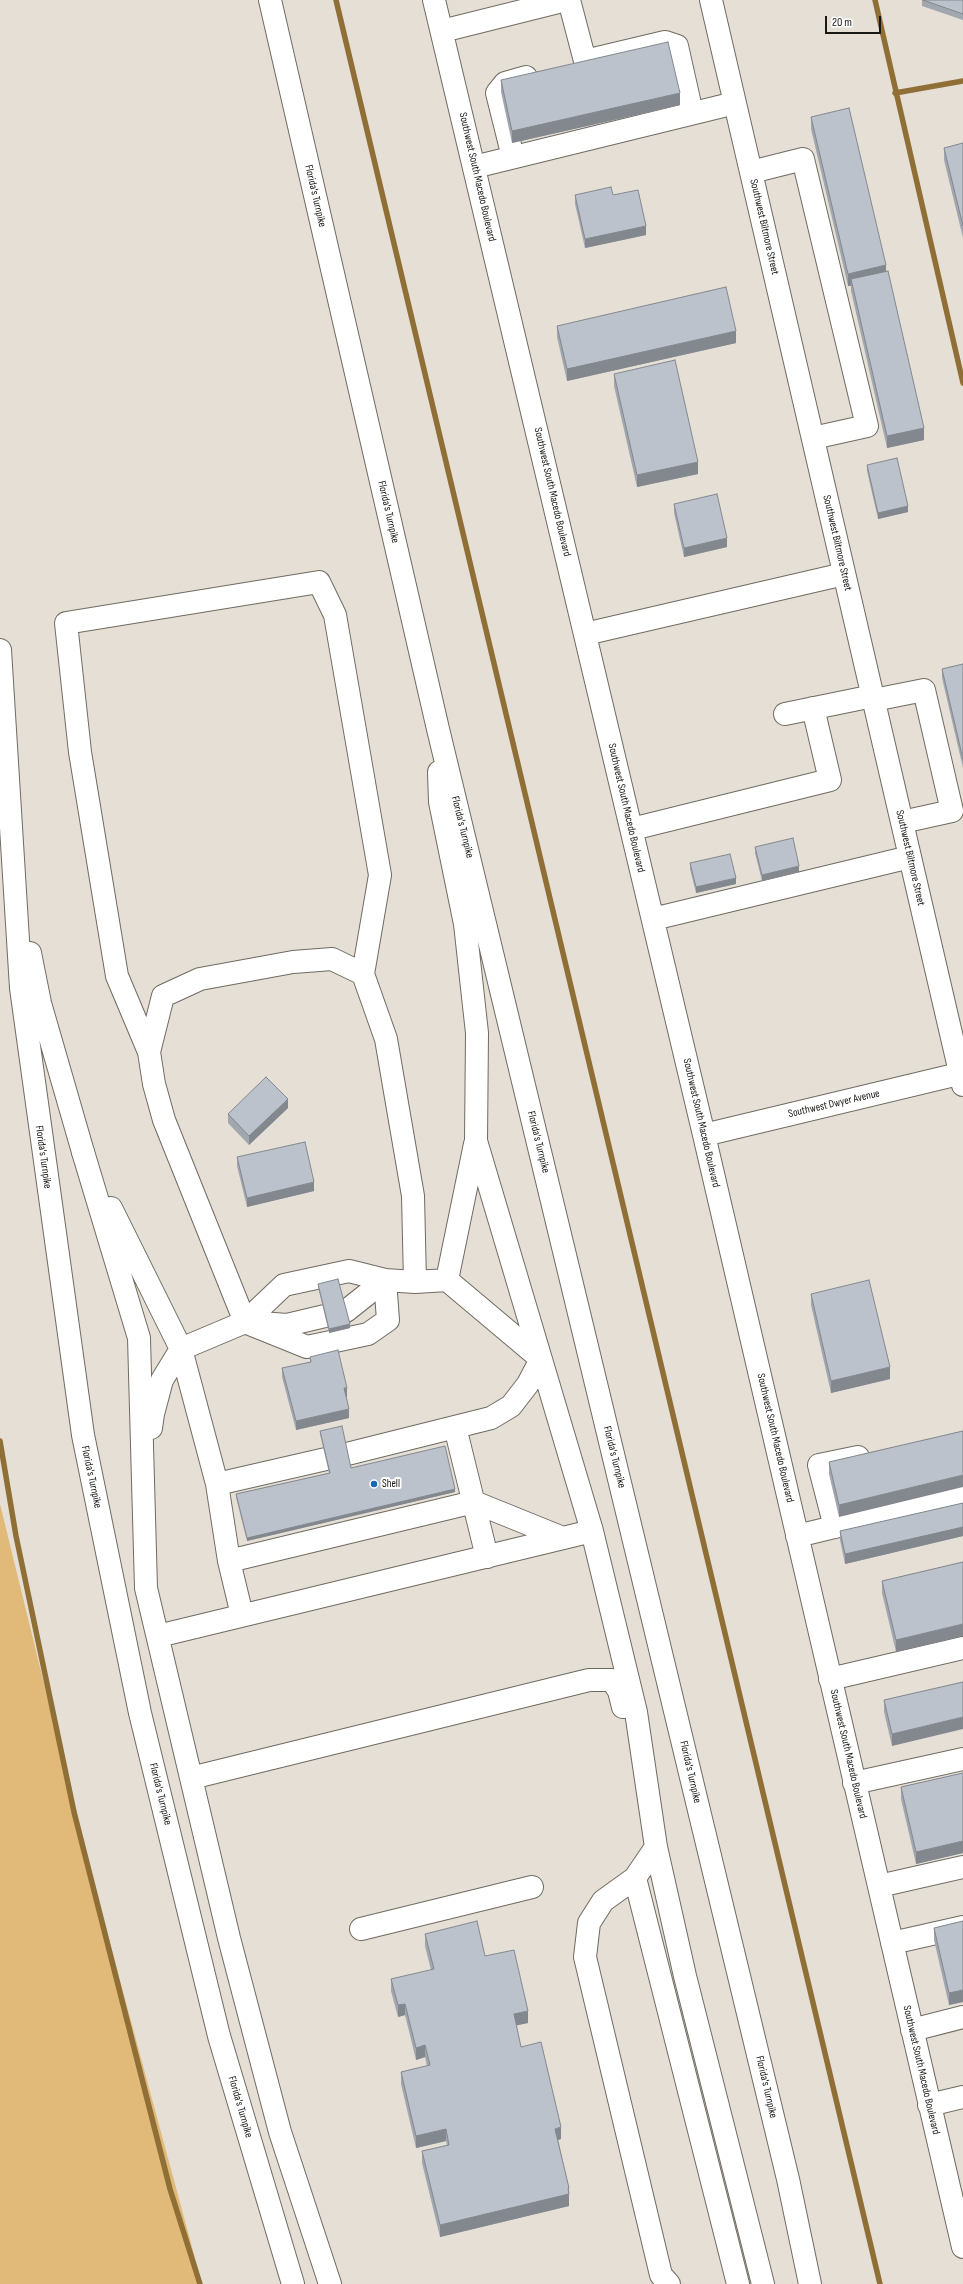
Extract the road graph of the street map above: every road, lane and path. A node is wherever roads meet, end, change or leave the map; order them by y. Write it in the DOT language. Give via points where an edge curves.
graph roads {
  1 [pos="270,0"];
  2 [pos="434,0"];
  3 [pos="568,0"];
  4 [pos="711,0"];
  5 [pos="442,31"];
  6 [pos="547,72"];
  7 [pos="735,103"];
  8 [pos="692,113"];
  9 [pos="513,157"];
  10 [pos="474,167"];
  11 [pos="751,172"];
  12 [pos="813,438"];
  13 [pos="844,574"];
  14 [pos="585,634"];
  15 [pos="0,650"];
  16 [pos="873,698"];
  17 [pos="813,708"];
  18 [pos="785,714"];
  19 [pos="438,729"];
  20 [pos="902,822"];
  21 [pos="632,829"];
  22 [pos="910,857"];
  23 [pos="12,864"];
  24 [pos="653,919"];
  25 [pos="363,974"];
  26 [pos="150,1052"];
  27 [pos="962,1077"];
  28 [pos="704,1135"];
  29 [pos="476,1141"];
  30 [pos="83,1152"];
  31 [pos="385,1280"];
  32 [pos="447,1280"];
  33 [pos="415,1282"];
  34 [pos="346,1311"];
  35 [pos="325,1316"];
  36 [pos="245,1322"];
  37 [pos="181,1349"];
  38 [pos="541,1359"];
  39 [pos="455,1427"];
  40 [pos="880,1452"];
  41 [pos="347,1454"];
  42 [pos="326,1459"];
  43 [pos="217,1484"];
  44 [pos="963,1496"];
  45 [pos="144,1497"];
  46 [pos="474,1502"];
  47 [pos="835,1527"];
  48 [pos="592,1531"];
  49 [pos="797,1536"];
  50 [pos="564,1538"];
  51 [pos="487,1557"];
  52 [pos="229,1561"];
  53 [pos="242,1615"];
  54 [pos="158,1636"];
  55 [pos="963,1648"];
  56 [pos="830,1678"];
  57 [pos="641,1755"];
  58 [pos="963,1759"];
  59 [pos="191,1778"];
  60 [pos="854,1783"];
  61 [pos="656,1847"];
  62 [pos="963,1866"];
  63 [pos="635,1878"];
  64 [pos="879,1886"];
  65 [pos="532,1887"];
  66 [pos="963,1927"];
  67 [pos="361,1929"];
  68 [pos="892,1943"];
  69 [pos="963,2017"];
  70 [pos="912,2030"];
  71 [pos="963,2097"];
  72 [pos="929,2105"];
  73 [pos="963,2247"];
  74 [pos="732,2278"];
  75 [pos="293,2284"];
  76 [pos="330,2284"];
  77 [pos="669,2284"];
  78 [pos="763,2284"];
  79 [pos="810,2284"];
  1 -- 19 [label="main road, Florida's Turnpike"];
  2 -- 5 [label="main road, Southwest South Macedo Boulevard"];
  3 -- 5 [label="main road"];
  3 -- 8 [label="main road" via="577,66 652,51 665,42 677,46"];
  4 -- 7 [label="main road, Southwest Biltmore Street"];
  5 -- 10 [label="main road, Southwest South Macedo Boulevard"];
  6 -- 9 [label="main road" via="520,83 505,82 497,93"];
  7 -- 8 [label="main road"];
  7 -- 11 [label="main road, Southwest Biltmore Street"];
  8 -- 9 [label="main road" via="668,113 536,145"];
  9 -- 10 [label="main road"];
  10 -- 14 [label="main road, Southwest South Macedo Boulevard"];
  11 -- 12 [label="main road, Southwest Biltmore Street"];
  11 -- 12 [label="main road" via="803,159 867,426"];
  12 -- 13 [label="main road, Southwest Biltmore Street"];
  13 -- 14 [label="main road"];
  13 -- 16 [label="main road, Southwest Biltmore Street"];
  14 -- 21 [label="main road, Southwest South Macedo Boulevard"];
  15 -- 23 [label="main road, Florida's Turnpike"];
  16 -- 17 [label="main road"];
  16 -- 20 [label="main road, Southwest Biltmore Street"];
  16 -- 20 [label="main road" via="924,690 952,811"];
  17 -- 18 [label="main road"];
  17 -- 21 [label="main road" via="830,780"];
  19 -- 29 [label="main road" via="440,802 466,924 477,1033"];
  19 -- 79 [label="main road, Florida's Turnpike" via="784,2164"];
  20 -- 22 [label="main road, Southwest Biltmore Street"];
  21 -- 24 [label="main road, Southwest South Macedo Boulevard"];
  22 -- 24 [label="main road"];
  22 -- 27 [label="main road, Southwest Biltmore Street"];
  23 -- 30 [label="main road" via="40,1002"];
  23 -- 75 [label="main road, Florida's Turnpike" via="21,988 83,1435 140,1713 219,2036"];
  24 -- 28 [label="main road, Southwest South Macedo Boulevard"];
  25 -- 26 [label="main road" via="332,959 293,962 200,979 163,996"];
  25 -- 26 [label="main road" via="380,875 335,616 319,582 66,623 80,752 118,976"];
  25 -- 33 [label="main road" via="386,1039 397,1101 413,1196"];
  26 -- 36 [label="main road" via="154,1084 164,1120"];
  27 -- 28 [label="main road, Southwest Dwyer Avenue"];
  28 -- 49 [label="main road, Southwest South Macedo Boulevard"];
  29 -- 32 [label="main road"];
  29 -- 38 [label="main road"];
  30 -- 37 [label="main road"];
  30 -- 45 [label="main road" via="139,1338"];
  31 -- 33 [label="main road"];
  31 -- 34 [label="main road"];
  31 -- 36 [label="main road" via="349,1271 284,1285"];
  31 -- 36 [label="main road" via="388,1320 368,1334 307,1347"];
  32 -- 33 [label="main road"];
  32 -- 38 [label="main road"];
  35 -- 36 [label="main road" via="287,1325"];
  36 -- 37 [label="main road"];
  37 -- 43 [label="main road"];
  37 -- 45 [label="main road" via="162,1380 153,1414"];
  38 -- 39 [label="main road" via="528,1384 511,1406 491,1418"];
  38 -- 48 [label="main road"];
  39 -- 41 [label="main road"];
  39 -- 46 [label="main road"];
  40 -- 47 [label="main road" via="819,1465"];
  42 -- 43 [label="main road"];
  43 -- 52 [label="main road"];
  44 -- 47 [label="main road"];
  45 -- 54 [label="main road" via="146,1588"];
  46 -- 50 [label="main road"];
  46 -- 51 [label="main road"];
  46 -- 52 [label="main road"];
  47 -- 49 [label="main road"];
  48 -- 50 [label="main road"];
  48 -- 57 [label="main road" via="636,1712"];
  49 -- 56 [label="main road, Southwest South Macedo Boulevard"];
  50 -- 51 [label="main road"];
  51 -- 53 [label="main road"];
  52 -- 53 [label="main road"];
  53 -- 54 [label="main road"];
  54 -- 59 [label="main road"];
  55 -- 56 [label="main road"];
  56 -- 60 [label="main road, Southwest South Macedo Boulevard"];
  57 -- 59 [label="main road" via="626,1721 619,1691 612,1680 588,1680"];
  57 -- 61 [label="main road"];
  58 -- 60 [label="main road"];
  59 -- 76 [label="main road" via="228,1938 280,2132"];
  60 -- 64 [label="main road, Southwest South Macedo Boulevard"];
  61 -- 63 [label="main road"];
  61 -- 78 [label="main road" via="685,1976"];
  62 -- 64 [label="main road"];
  63 -- 74 [label="main road"];
  63 -- 77 [label="main road" via="603,1901 589,1923 586,1958 661,2275"];
  64 -- 68 [label="main road, Southwest South Macedo Boulevard"];
  65 -- 67 [label="main road"];
  66 -- 68 [label="main road"];
  68 -- 70 [label="main road, Southwest South Macedo Boulevard"];
  69 -- 70 [label="main road"];
  70 -- 72 [label="main road, Southwest South Macedo Boulevard"];
  71 -- 72 [label="main road"];
  72 -- 73 [label="main road, Southwest South Macedo Boulevard"];
}
